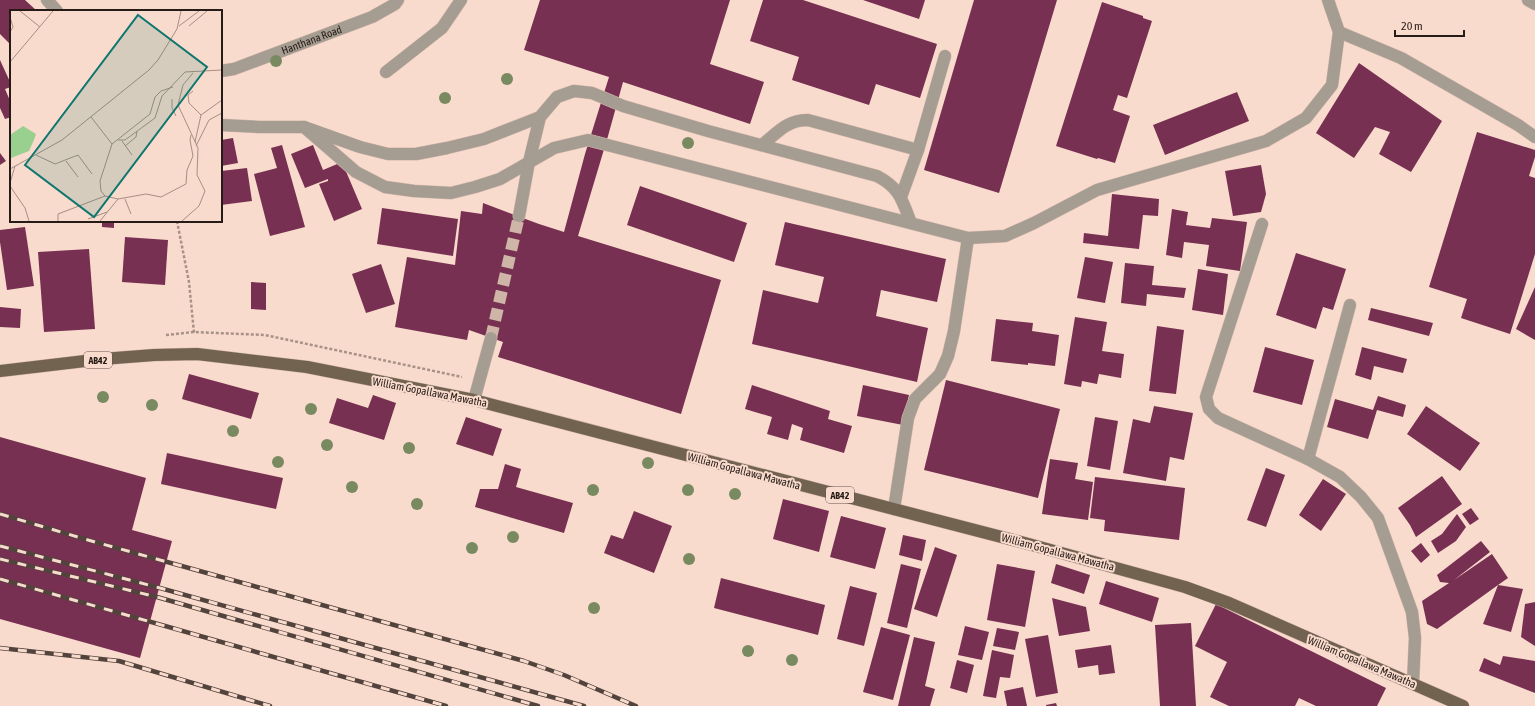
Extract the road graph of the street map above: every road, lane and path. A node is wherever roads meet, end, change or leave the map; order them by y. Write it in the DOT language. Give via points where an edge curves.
graph roads {
  1 [pos="47,0"];
  2 [pos="398,0"];
  3 [pos="1328,0"];
  4 [pos="1528,0"];
  5 [pos="459,1"];
  6 [pos="1535,4"];
  7 [pos="56,10"];
  8 [pos="1339,32"];
  9 [pos="945,56"];
  10 [pos="222,71"];
  11 [pos="386,72"];
  12 [pos="540,117"];
  13 [pos="222,125"];
  14 [pos="304,127"];
  15 [pos="1535,137"];
  16 [pos="762,145"];
  17 [pos="918,150"];
  18 [pos="529,162"];
  19 [pos="900,197"];
  20 [pos="520,216"];
  21 [pos="177,222"];
  22 [pos="911,222"];
  23 [pos="1262,224"];
  24 [pos="968,238"];
  25 [pos="1350,305"];
  26 [pos="491,338"];
  27 [pos="197,354"];
  28 [pos="0,371"];
  29 [pos="474,400"];
  30 [pos="1308,459"];
  31 [pos="894,509"];
  32 [pos="1413,683"];
  33 [pos="1463,706"];
  1 -- 7 [label="street"];
  2 -- 10 [label="street, Hanthana Road" via="372,17 234,69"];
  3 -- 8 [label="street"];
  4 -- 6 [label="street"];
  5 -- 11 [label="street" via="442,28"];
  8 -- 15 [label="street" via="1401,58"];
  8 -- 24 [label="street" via="1332,85 1306,118 1266,141 1097,190 1034,224 1005,236"];
  9 -- 17 [label="street"];
  12 -- 14 [label="street" via="484,139 416,154 388,154"];
  12 -- 16 [label="street" via="557,97 574,91 592,93 623,106"];
  12 -- 18 [label="street"];
  13 -- 14 [label="street"];
  14 -- 18 [label="street" via="356,172 385,186 414,192 451,193 475,187 500,179"];
  16 -- 17 [label="street" via="786,125 797,120 808,120"];
  16 -- 19 [label="street" via="877,176 890,182"];
  17 -- 19 [label="street"];
  18 -- 20 [label="street"];
  18 -- 22 [label="street" via="554,148 588,140"];
  19 -- 22 [label="street"];
  21 -- 27 [label="path" via="189,282"];
  22 -- 24 [label="street"];
  23 -- 30 [label="street" via="1206,397 1209,409 1218,418"];
  24 -- 31 [label="street" via="948,356 940,374 915,399 908,418"];
  25 -- 30 [label="street"];
  26 -- 29 [label="street"];
  27 -- 28 [label="main road, William Gopallawa Mawatha / AB42" via="102,359"];
  27 -- 29 [label="main road, William Gopallawa Mawatha / AB42" via="307,367"];
  29 -- 31 [label="main road, William Gopallawa Mawatha / AB42"];
  30 -- 32 [label="street" via="1340,477 1378,518 1412,612 1415,638"];
  31 -- 32 [label="main road, William Gopallawa Mawatha / AB42" via="1185,587"];
  32 -- 33 [label="main road, William Gopallawa Mawatha / AB42"];
}
